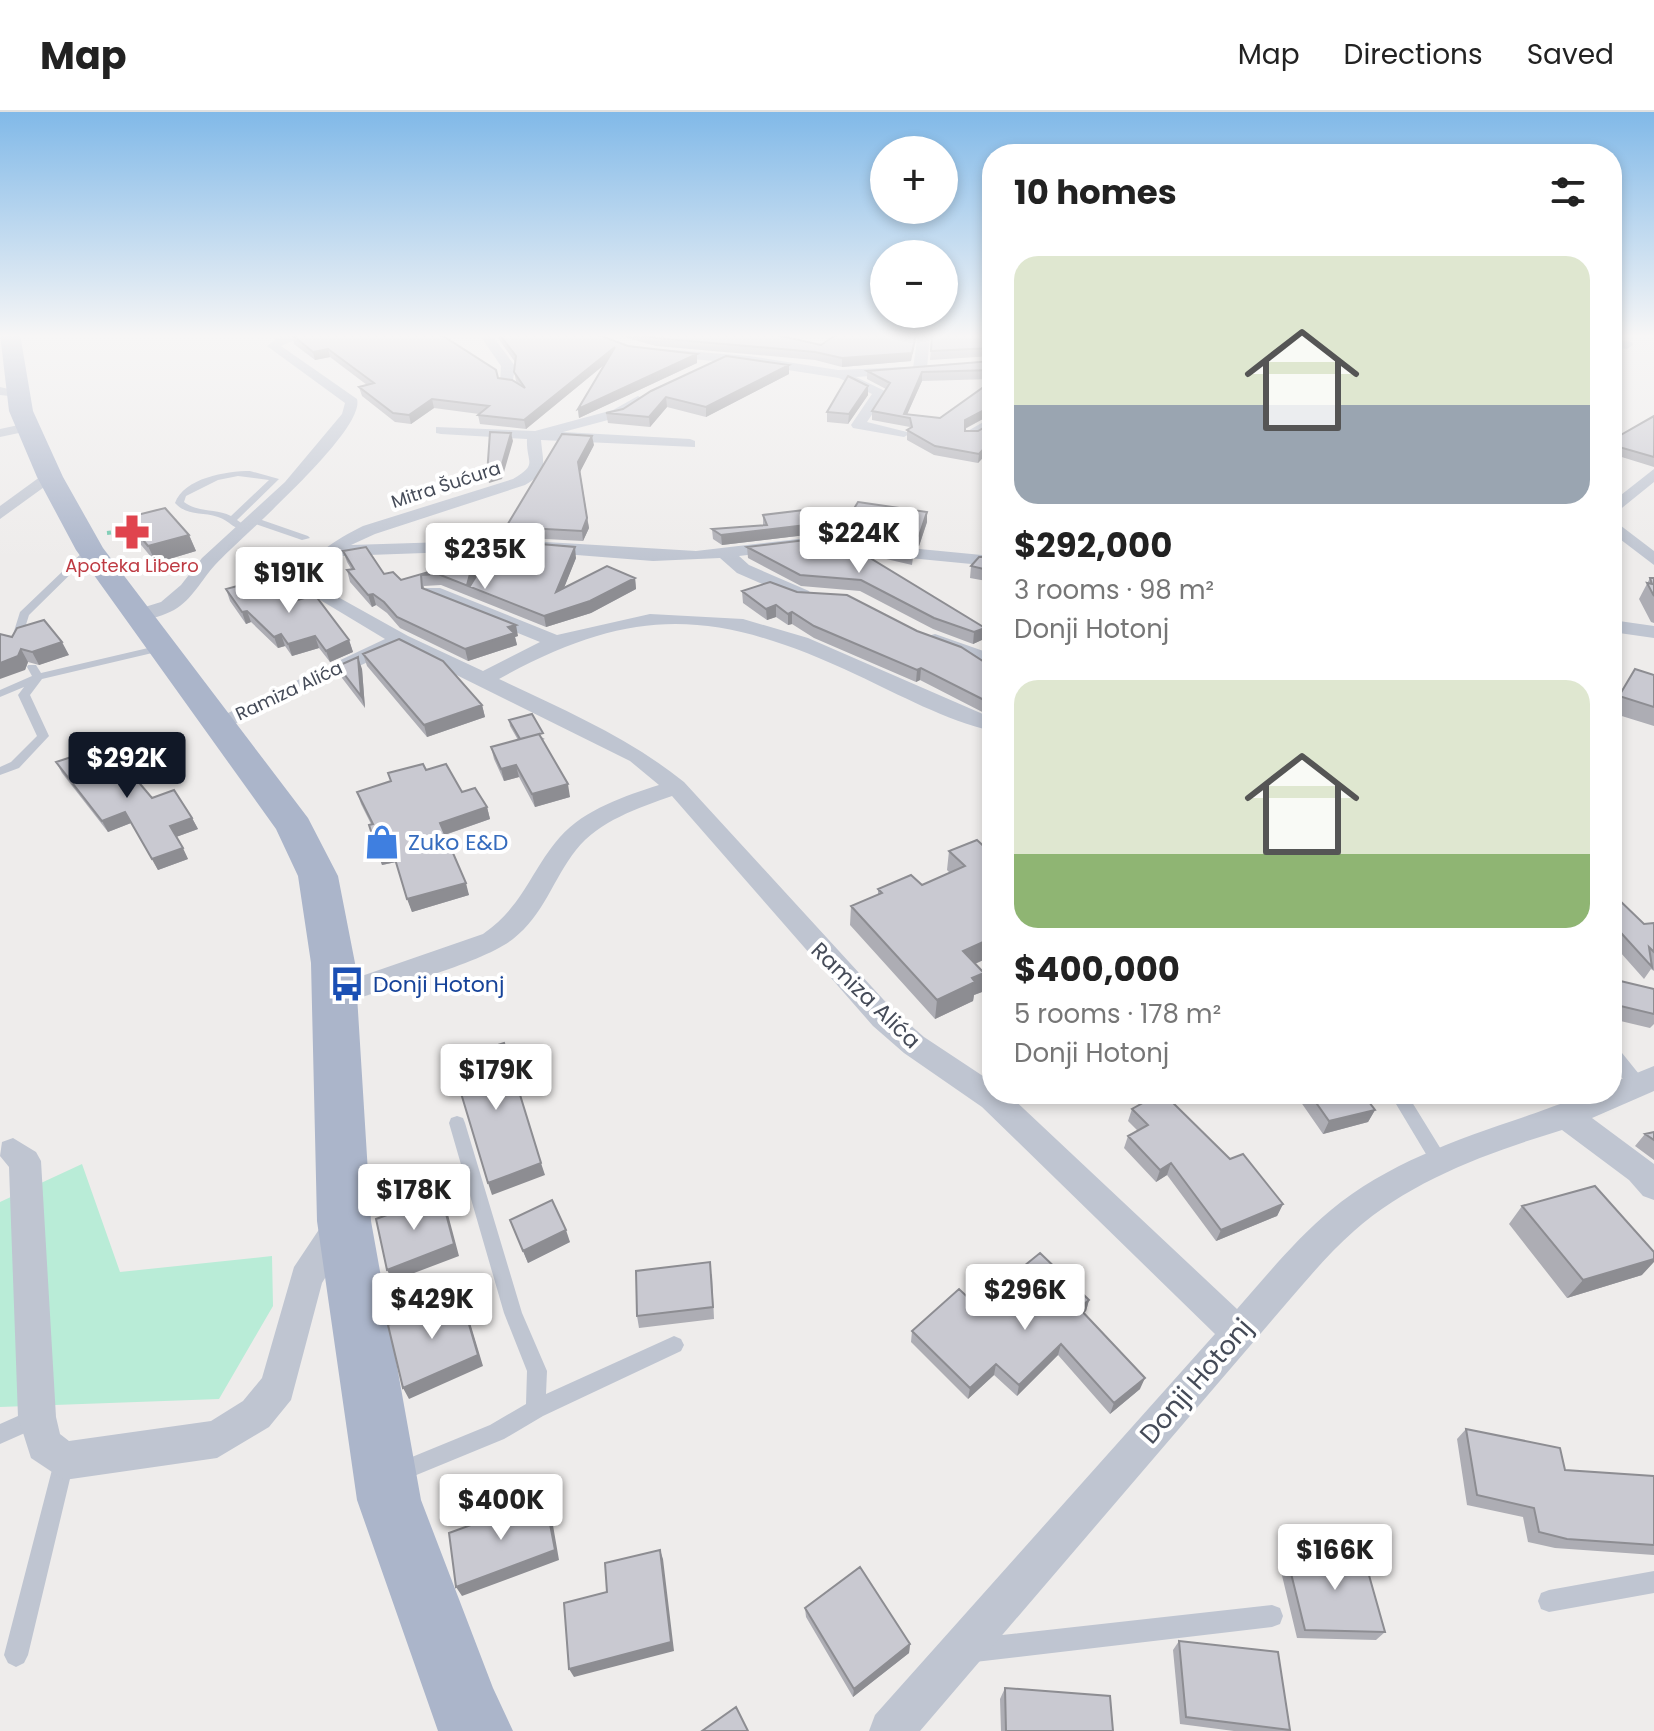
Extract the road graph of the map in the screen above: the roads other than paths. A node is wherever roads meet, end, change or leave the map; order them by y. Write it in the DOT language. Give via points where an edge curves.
graph roads {
  1 [pos="19,410"];
  2 [pos="350,410"];
  3 [pos="624,410"];
  4 [pos="868,410"];
  5 [pos="28,427"];
  6 [pos="982,428"];
  7 [pos="441,430"];
  8 [pos="0,433"];
  9 [pos="904,433"];
  10 [pos="536,435"];
  11 [pos="971,435"];
  12 [pos="690,444"];
  13 [pos="1654,474"];
  14 [pos="50,477"];
  15 [pos="1622,502"];
  16 [pos="0,514"];
  17 [pos="242,523"];
  18 [pos="1622,533"];
  19 [pos="305,538"];
  20 [pos="86,544"];
  21 [pos="333,551"];
  22 [pos="724,553"];
  23 [pos="982,560"];
  24 [pos="1654,560"];
  25 [pos="433,592"];
  26 [pos="826,597"];
  27 [pos="139,615"];
  28 [pos="1622,627"];
  29 [pos="914,630"];
  30 [pos="1654,632"];
  31 [pos="401,640"];
  32 [pos="557,642"];
  33 [pos="15,645"];
  34 [pos="161,648"];
  35 [pos="982,657"];
  36 [pos="35,672"];
  37 [pos="484,679"];
  38 [pos="0,694"];
  39 [pos="220,722"];
  40 [pos="982,722"];
  41 [pos="0,771"];
  42 [pos="676,787"];
  43 [pos="337,995"];
  44 [pos="1622,1060"];
  45 [pos="1646,1080"];
  46 [pos="982,1091"];
  47 [pos="1622,1091"];
  48 [pos="999,1104"];
  49 [pos="1404,1104"];
  50 [pos="1593,1104"];
  51 [pos="1566,1116"];
  52 [pos="457,1123"];
  53 [pos="13,1151"];
  54 [pos="1441,1164"];
  55 [pos="1654,1186"];
  56 [pos="344,1220"];
  57 [pos="1238,1333"];
  58 [pos="674,1345"];
  59 [pos="536,1409"];
  60 [pos="37,1417"];
  61 [pos="0,1434"];
  62 [pos="64,1461"];
  63 [pos="385,1477"];
  64 [pos="1654,1582"];
  65 [pos="1549,1601"];
  66 [pos="1272,1616"];
  67 [pos="959,1652"];
  68 [pos="16,1655"];
  69 [pos="477,1731"];
  70 [pos="891,1731"];
  1 -- 5 [label="main road"];
  2 -- 17 [label="street" via="291,485"];
  3 -- 10 [label="street, Mitra Šućura"];
  4 -- 9 [label="street" via="858,425"];
  5 -- 8 [label="street"];
  5 -- 14 [label="main road"];
  6 -- 11 [label="street"];
  7 -- 10 [label="street, Mitra Šućura"];
  10 -- 12 [label="street, Mitra Šućura"];
  10 -- 21 [label="street, Mitra Šućura" via="535,473 369,530"];
  13 -- 15 [label="street"];
  14 -- 16 [label="street"];
  14 -- 20 [label="main road"];
  17 -- 17 [label="lane" via="216,513 188,511 179,503 182,495 218,475 248,473 275,479"];
  17 -- 19 [label="lane"];
  17 -- 27 [label="street" via="168,606"];
  18 -- 24 [label="street"];
  20 -- 27 [label="main road"];
  20 -- 33 [label="lane" via="24,614"];
  21 -- 22 [label="street" via="486,545 653,556"];
  21 -- 31 [label="street, Ramiza Alića" via="311,573 311,589"];
  22 -- 23 [label="street" via="806,543"];
  22 -- 26 [label="street" via="771,584"];
  25 -- 32 [label="street"];
  27 -- 34 [label="main road"];
  28 -- 30 [label="street"];
  29 -- 35 [label="street"];
  31 -- 37 [label="street, Ramiza Alića"];
  31 -- 39 [label="street, Ramiza Alića"];
  32 -- 37 [label="street"];
  32 -- 40 [label="street" via="660,621 748,625 800,642"];
  34 -- 36 [label="lane"];
  34 -- 39 [label="main road"];
  36 -- 38 [label="lane"];
  36 -- 41 [label="lane" via="24,695 43,736 15,765"];
  37 -- 42 [label="street, Ramiza Alića" via="605,737"];
  39 -- 43 [label="main road" via="294,827 318,876"];
  42 -- 43 [label="street" via="628,804 570,842 536,901 492,941"];
  42 -- 46 [label="street, Ramiza Alića" via="883,1018"];
  43 -- 56 [label="main road"];
  44 -- 45 [label="lane"];
  45 -- 47 [label="street, Donji Hotonj"];
  48 -- 57 [label="street, Ramiza Alića"];
  49 -- 54 [label="lane"];
  50 -- 51 [label="street, Donji Hotonj"];
  51 -- 54 [label="street, Donji Hotonj"];
  51 -- 55 [label="street"];
  52 -- 59 [label="lane" via="513,1313 537,1371"];
  53 -- 60 [label="street" via="25,1161"];
  54 -- 57 [label="street, Donji Hotonj" via="1344,1219"];
  56 -- 62 [label="street" via="306,1278 278,1387 256,1414 217,1439"];
  56 -- 63 [label="main road"];
  57 -- 67 [label="street, Donji Hotonj"];
  58 -- 59 [label="lane"];
  59 -- 63 [label="lane" via="497,1432"];
  60 -- 61 [label="lane"];
  60 -- 62 [label="street" via="44,1445"];
  62 -- 68 [label="lane"];
  63 -- 69 [label="main road" via="389,1500"];
  64 -- 65 [label="lane"];
  66 -- 67 [label="lane"];
  67 -- 70 [label="street, Donji Hotonj"];
}
